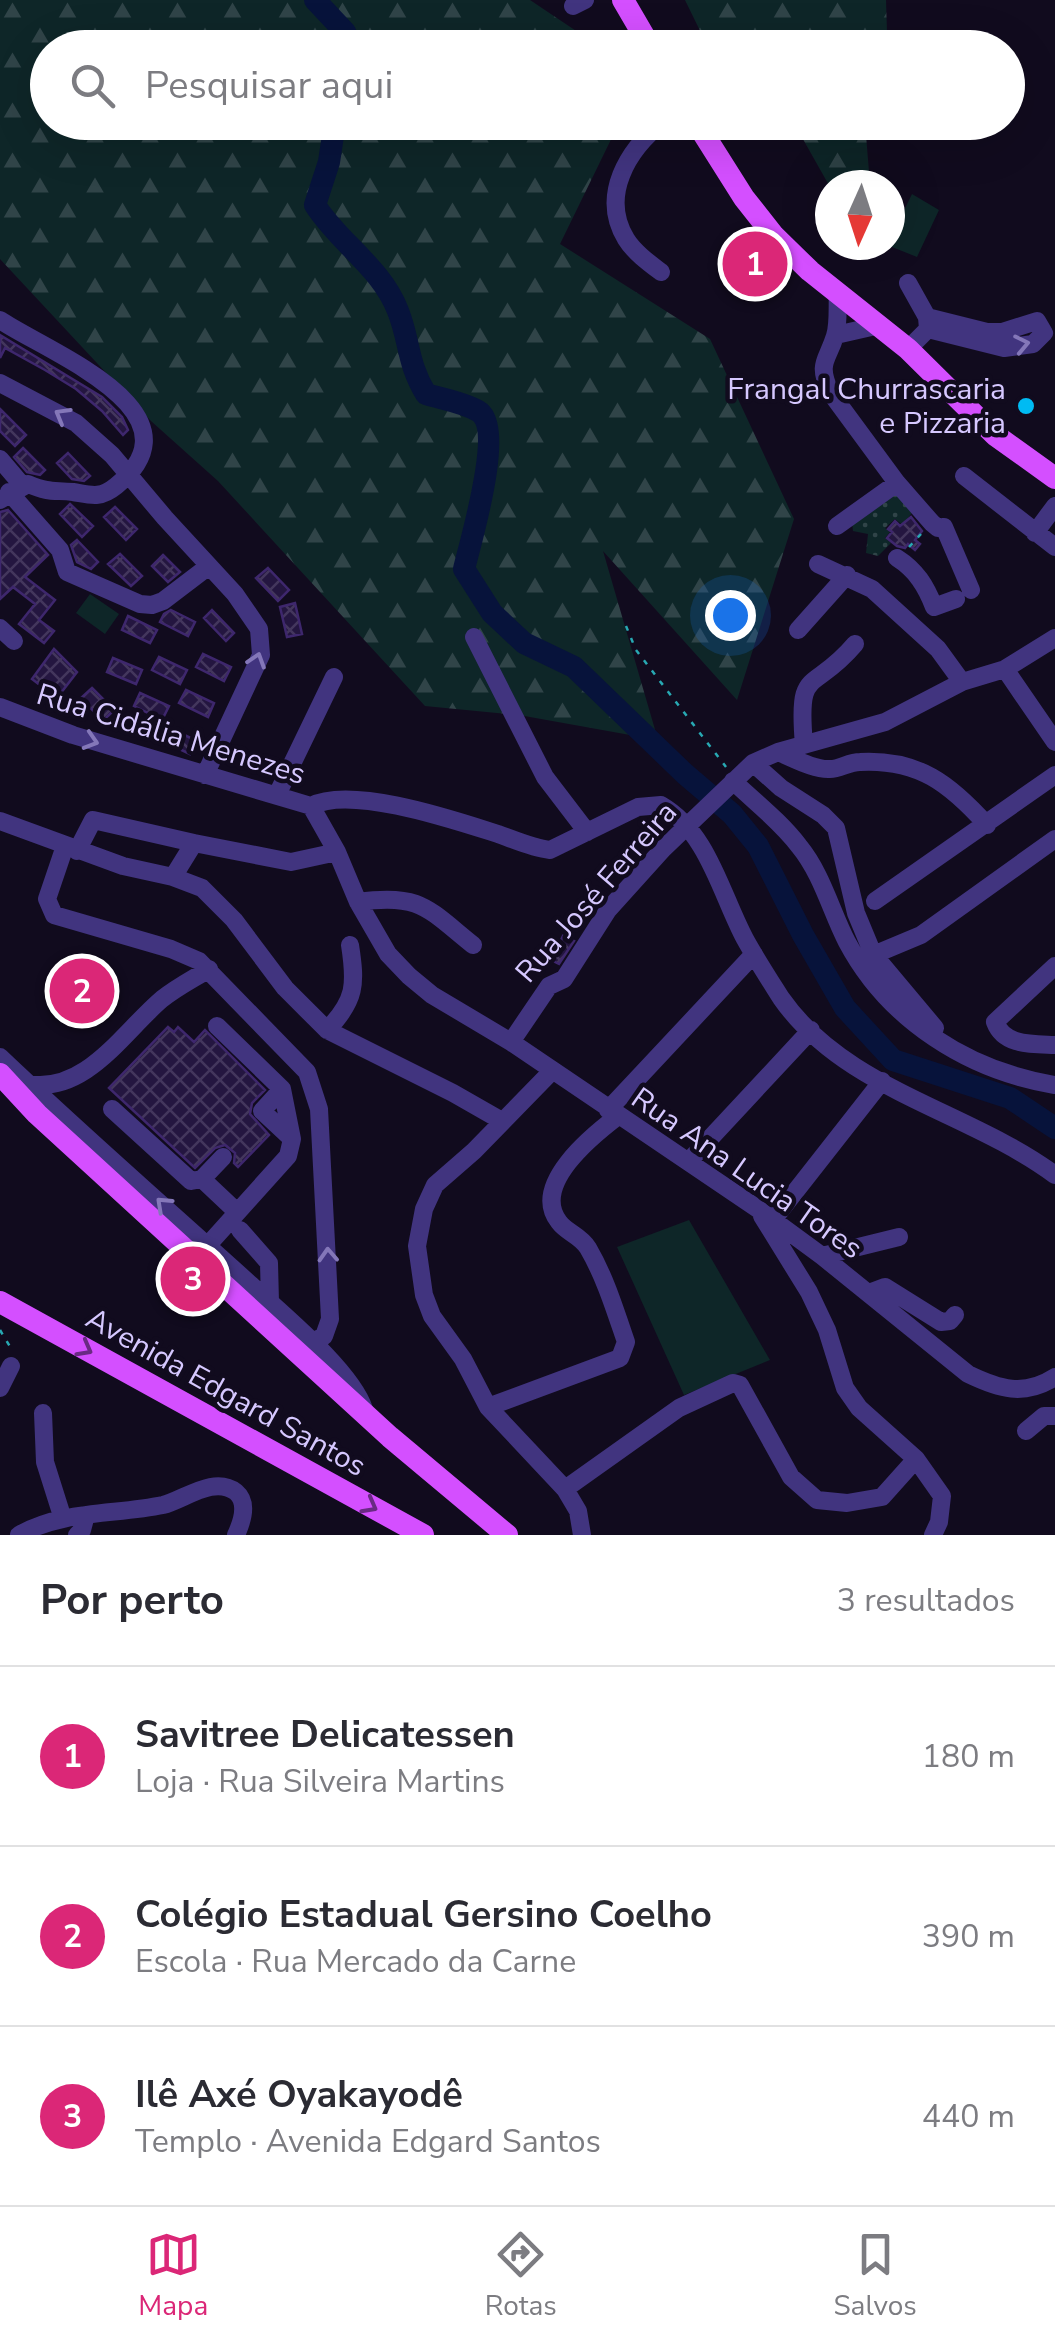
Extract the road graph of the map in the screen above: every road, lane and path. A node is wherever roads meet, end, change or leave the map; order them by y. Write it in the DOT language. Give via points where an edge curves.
graph roads {
  1 [pos="623,0"];
  2 [pos="640,30"];
  3 [pos="645,140"];
  4 [pos="707,140"];
  5 [pos="661,272"];
  6 [pos="908,283"];
  7 [pos="838,292"];
  8 [pos="0,320"];
  9 [pos="928,323"];
  10 [pos="880,325"];
  11 [pos="836,335"];
  12 [pos="908,349"];
  13 [pos="0,383"];
  14 [pos="0,459"];
  15 [pos="129,476"];
  16 [pos="964,476"];
  17 [pos="1055,478"];
  18 [pos="897,483"];
  19 [pos="10,492"];
  20 [pos="1055,506"];
  21 [pos="932,523"];
  22 [pos="836,526"];
  23 [pos="1035,532"];
  24 [pos="1055,547"];
  25 [pos="897,558"];
  26 [pos="818,564"];
  27 [pos="209,566"];
  28 [pos="847,575"];
  29 [pos="626,626"];
  30 [pos="798,630"];
  31 [pos="474,638"];
  32 [pos="1055,638"];
  33 [pos="855,644"];
  34 [pos="1005,669"];
  35 [pos="334,677"];
  36 [pos="962,682"];
  37 [pos="0,707"];
  38 [pos="1055,742"];
  39 [pos="804,745"];
  40 [pos="778,752"];
  41 [pos="753,763"];
  42 [pos="1055,775"];
  43 [pos="209,776"];
  44 [pos="734,781"];
  45 [pos="277,796"];
  46 [pos="310,806"];
  47 [pos="0,821"];
  48 [pos="687,825"];
  49 [pos="987,825"];
  50 [pos="587,832"];
  51 [pos="1055,839"];
  52 [pos="194,843"];
  53 [pos="71,848"];
  54 [pos="337,852"];
  55 [pos="173,876"];
  56 [pos="875,901"];
  57 [pos="358,902"];
  58 [pos="350,945"];
  59 [pos="473,945"];
  60 [pos="754,954"];
  61 [pos="866,958"];
  62 [pos="1055,966"];
  63 [pos="209,970"];
  64 [pos="408,976"];
  65 [pos="217,1026"];
  66 [pos="328,1030"];
  67 [pos="810,1030"];
  68 [pos="511,1042"];
  69 [pos="1055,1046"];
  70 [pos="0,1057"];
  71 [pos="552,1071"];
  72 [pos="0,1074"];
  73 [pos="882,1081"];
  74 [pos="28,1084"];
  75 [pos="1055,1085"];
  76 [pos="112,1109"];
  77 [pos="613,1113"];
  78 [pos="502,1122"];
  79 [pos="222,1157"];
  80 [pos="689,1162"];
  81 [pos="1055,1175"];
  82 [pos="202,1179"];
  83 [pos="766,1215"];
  84 [pos="239,1221"];
  85 [pos="899,1237"];
  86 [pos="208,1245"];
  87 [pos="822,1256"];
  88 [pos="869,1292"];
  89 [pos="0,1302"];
  90 [pos="270,1302"];
  91 [pos="955,1315"];
  92 [pos="0,1330"];
  93 [pos="311,1343"];
  94 [pos="11,1366"];
  95 [pos="1055,1377"];
  96 [pos="0,1388"];
  97 [pos="488,1407"];
  98 [pos="43,1413"];
  99 [pos="366,1414"];
  100 [pos="1055,1416"];
  101 [pos="1026,1431"];
  102 [pos="916,1459"];
  103 [pos="565,1489"];
  104 [pos="86,1515"];
  105 [pos="63,1519"];
  106 [pos="22,1534"];
  107 [pos="76,1535"];
  108 [pos="236,1535"];
  109 [pos="423,1535"];
  110 [pos="507,1535"];
  111 [pos="582,1535"];
  112 [pos="933,1535"];
  1 -- 2 [label="main road"];
  3 -- 5 [label="street" via="622,173 614,208 628,242"];
  4 -- 7 [label="main road" via="774,236"];
  6 -- 9 [label="street"];
  7 -- 10 [label="main road"];
  7 -- 11 [label="street"];
  8 -- 15 [label="street" via="75,361 132,408 144,446"];
  9 -- 9 [label="street, one-way" via="1004,348 1033,344 1044,333 1038,322 1002,332"];
  9 -- 12 [label="street"];
  10 -- 11 [label="street"];
  10 -- 12 [label="main road"];
  11 -- 18 [label="street" via="826,352 825,380"];
  12 -- 17 [label="main road" via="995,435"];
  15 -- 13 [label="street, one-way" via="76,423"];
  14 -- 19 [label="street"];
  15 -- 19 [label="street" via="96,496 28,484"];
  15 -- 27 [label="street"];
  16 -- 23 [label="street"];
  18 -- 21 [label="street"];
  18 -- 22 [label="street"];
  19 -- 27 [label="street" via="60,550 66,572 140,604 163,602"];
  20 -- 23 [label="street"];
  21 -- 25 [label="path"];
  21 -- 25 [label="street" via="950,537 964,594 934,606 921,579"];
  23 -- 24 [label="street"];
  26 -- 28 [label="street"];
  43 -- 27 [label="street, one-way" via="261,656 262,639"];
  28 -- 30 [label="street"];
  28 -- 36 [label="street" via="938,649"];
  29 -- 44 [label="path" via="636,650"];
  31 -- 50 [label="street" via="545,777"];
  32 -- 34 [label="street, Rua José Ferreira"];
  33 -- 39 [label="street" via="803,690"];
  34 -- 36 [label="street, Rua José Ferreira"];
  34 -- 38 [label="street"];
  35 -- 45 [label="street"];
  36 -- 39 [label="street, Rua José Ferreira" via="873,727"];
  37 -- 43 [label="street, Rua Cidália Menezes, one-way"];
  39 -- 40 [label="street, Rua José Ferreira"];
  40 -- 41 [label="street, Rua José Ferreira"];
  40 -- 49 [label="street" via="827,769 863,762 930,774"];
  41 -- 44 [label="street, Rua José Ferreira"];
  41 -- 61 [label="street" via="836,828"];
  42 -- 49 [label="street"];
  43 -- 45 [label="street, Rua Cidália Menezes"];
  44 -- 48 [label="street, Rua José Ferreira"];
  44 -- 61 [label="street" via="798,844"];
  45 -- 46 [label="street, Rua Cidália Menezes"];
  46 -- 50 [label="street" via="330,798 374,802 543,850"];
  46 -- 54 [label="street, Rua Cidália Menezes"];
  47 -- 53 [label="street"];
  48 -- 50 [label="street" via="654,804"];
  48 -- 60 [label="street"];
  48 -- 68 [label="street, Rua José Ferreira" via="608,910 564,979 549,986"];
  49 -- 56 [label="street"];
  51 -- 61 [label="street" via="921,935"];
  52 -- 53 [label="street" via="93,820"];
  52 -- 54 [label="street" via="291,862"];
  52 -- 55 [label="street"];
  53 -- 55 [label="street"];
  53 -- 63 [label="street" via="48,899 54,915 171,949"];
  54 -- 57 [label="street, Rua Cidália Menezes"];
  55 -- 66 [label="street" via="217,901 285,988"];
  57 -- 59 [label="street" via="420,903"];
  57 -- 64 [label="street, Rua Cidália Menezes"];
  58 -- 66 [label="street" via="352,997"];
  60 -- 67 [label="street"];
  60 -- 77 [label="street"];
  61 -- 75 [label="street" via="954,1050 1012,1077"];
  62 -- 69 [label="street" via="995,1022 1016,1042"];
  63 -- 74 [label="street" via="162,1000 82,1072 53,1086"];
  93 -- 63 [label="street, one-way" via="324,1336 330,1318 317,1096 307,1072"];
  64 -- 68 [label="street, Rua Ana Lucia Tores"];
  65 -- 84 [label="street" via="282,1089 262,1111 292,1139 288,1156"];
  66 -- 78 [label="street"];
  67 -- 73 [label="street" via="832,1052"];
  67 -- 80 [label="street"];
  68 -- 71 [label="street, Rua Ana Lucia Tores"];
  70 -- 74 [label="street, Avenida Edgard Santos"];
  71 -- 77 [label="street, Rua Ana Lucia Tores"];
  71 -- 78 [label="street"];
  72 -- 99 [label="main road, Avenida Edgard Santos"];
  73 -- 81 [label="street"];
  73 -- 83 [label="street"];
  86 -- 74 [label="street, Avenida Edgard Santos, one-way"];
  76 -- 82 [label="street" via="191,1180"];
  77 -- 80 [label="street, Rua Ana Lucia Tores"];
  77 -- 97 [label="street" via="560,1172 554,1204 560,1224 580,1236 596,1262 625,1351"];
  78 -- 97 [label="street" via="436,1185 417,1246 427,1306"];
  79 -- 82 [label="street"];
  80 -- 83 [label="street, Rua Ana Lucia Tores"];
  82 -- 84 [label="street"];
  83 -- 87 [label="street, Rua Ana Lucia Tores"];
  83 -- 102 [label="street" via="827,1330 844,1388"];
  84 -- 86 [label="street"];
  84 -- 90 [label="street" via="270,1262"];
  85 -- 87 [label="street"];
  86 -- 90 [label="street, Avenida Edgard Santos"];
  87 -- 88 [label="street, Rua Ana Lucia Tores"];
  88 -- 91 [label="street" via="885,1287 941,1322"];
  88 -- 95 [label="street, Rua Ana Lucia Tores" via="968,1374 994,1386 1018,1391"];
  89 -- 109 [label="main road, Avenida Edgard Santos, one-way"];
  90 -- 93 [label="street, Avenida Edgard Santos"];
  92 -- 94 [label="path" via="11,1344"];
  93 -- 99 [label="street, Avenida Edgard Santos" via="354,1389"];
  94 -- 96 [label="street"];
  97 -- 103 [label="street"];
  98 -- 105 [label="street" via="45,1462"];
  99 -- 110 [label="main road, Avenida Edgard Santos"];
  100 -- 101 [label="street" via="1044,1416"];
  102 -- 103 [label="street" via="882,1496 847,1504 817,1500 791,1477 733,1383 679,1408"];
  102 -- 112 [label="street" via="942,1496"];
  103 -- 111 [label="street"];
  104 -- 105 [label="street"];
  104 -- 107 [label="street"];
  104 -- 108 [label="street" via="139,1510 226,1488 242,1500"];
  105 -- 106 [label="street"];
}
